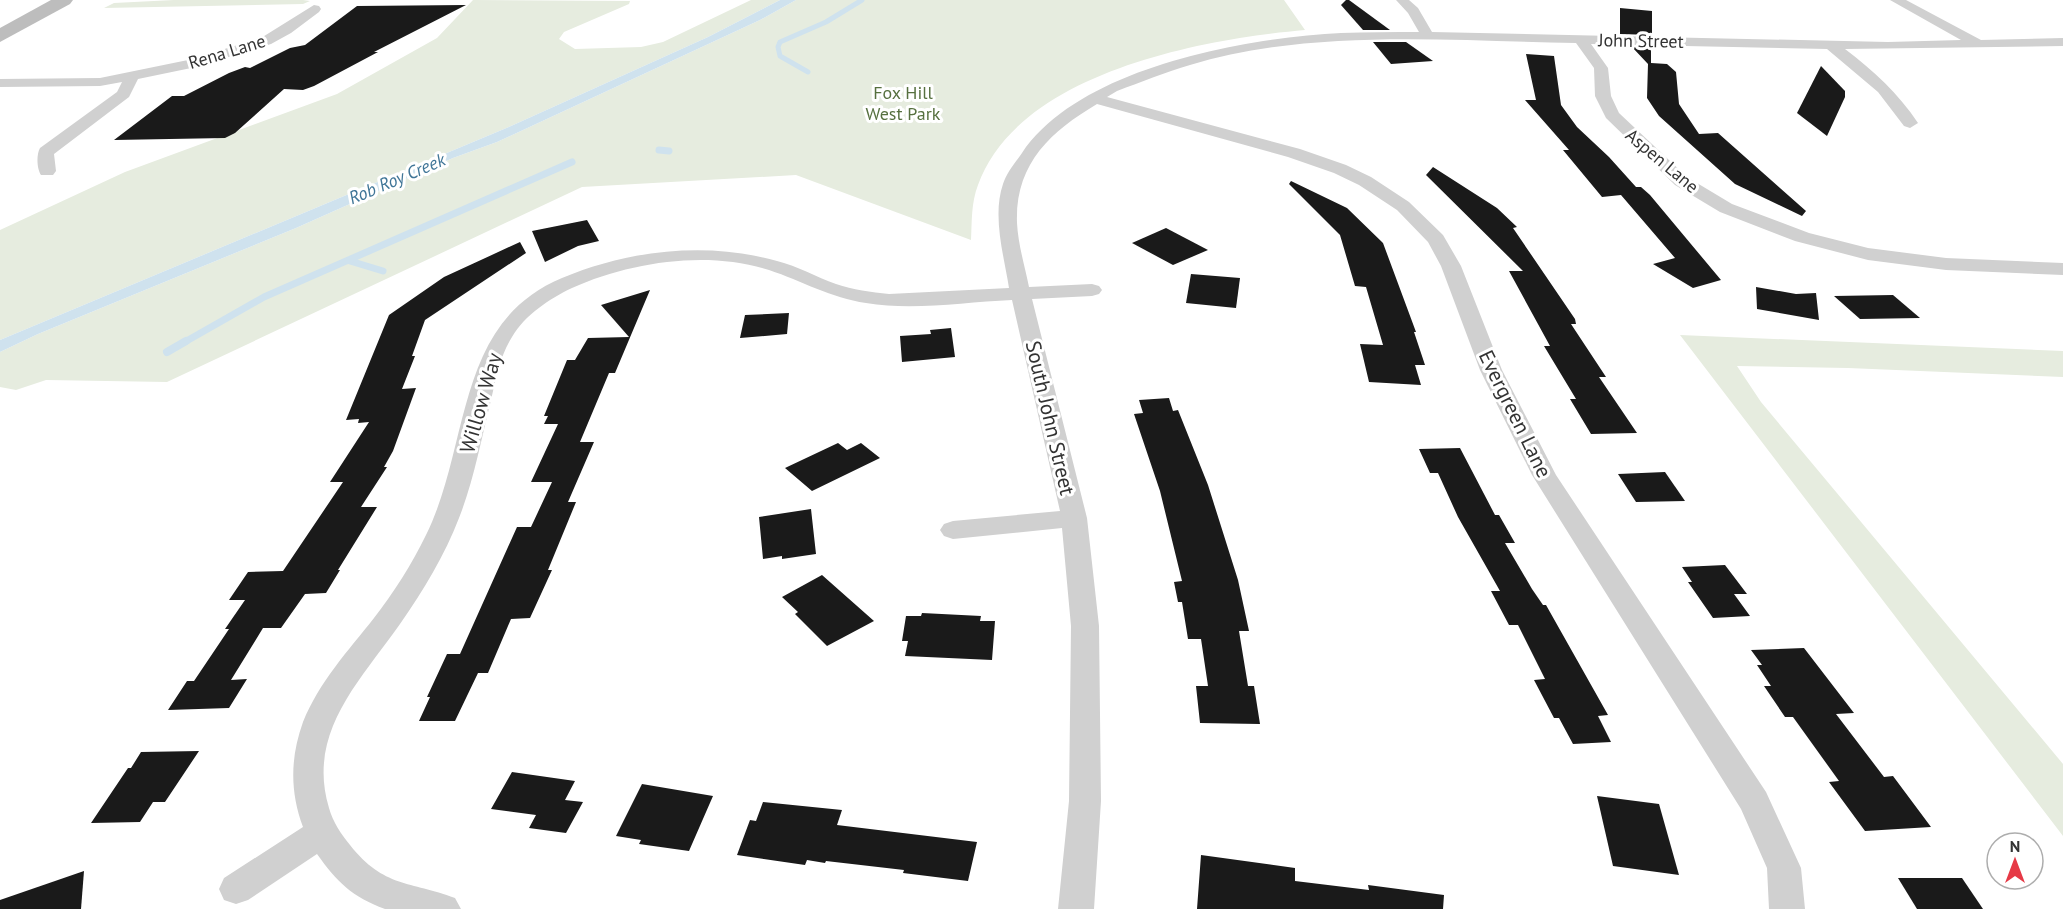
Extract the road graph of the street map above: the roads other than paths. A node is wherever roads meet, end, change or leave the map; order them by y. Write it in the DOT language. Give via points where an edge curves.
graph roads {
  1 [pos="64,0"];
  2 [pos="1402,0"];
  3 [pos="1896,0"];
  4 [pos="314,9"];
  5 [pos="0,36"];
  6 [pos="1428,36"];
  7 [pos="1581,40"];
  8 [pos="2063,42"];
  9 [pos="1831,45"];
  10 [pos="1980,45"];
  11 [pos="1221,53"];
  12 [pos="0,73"];
  13 [pos="132,76"];
  14 [pos="0,83"];
  15 [pos="1093,98"];
  16 [pos="1910,123"];
  17 [pos="47,171"];
  18 [pos="1794,234"];
  19 [pos="1774,248"];
  20 [pos="2063,269"];
  21 [pos="1092,290"];
  22 [pos="1020,292"];
  23 [pos="1074,518"];
  24 [pos="953,530"];
  25 [pos="321,832"];
  26 [pos="236,890"];
  27 [pos="443,909"];
  28 [pos="1076,909"];
  29 [pos="1787,909"];
  1 -- 5 [label="main road"];
  2 -- 6 [label="street"];
  3 -- 10 [label="street"];
  4 -- 13 [label="street, Rena Lane" via="286,30 241,50"];
  6 -- 7 [label="street, John Street"];
  6 -- 11 [label="street, John Street" via="1340,38"];
  7 -- 9 [label="street, John Street"];
  7 -- 18 [label="street, Aspen Lane" via="1600,68 1603,96 1612,115 1665,166 1693,189 1723,206"];
  8 -- 10 [label="street, John Street"];
  9 -- 10 [label="street, John Street"];
  9 -- 16 [label="street" via="1879,81"];
  11 -- 15 [label="street, South John Street" via="1160,70"];
  12 -- 13 [label="street, Rena Lane" via="102,72"];
  13 -- 14 [label="street, Rena Lane" via="100,82"];
  13 -- 17 [label="street" via="124,94 46,152"];
  15 -- 22 [label="street, South John Street" via="1061,119 1037,142 1011,186 1008,224"];
  15 -- 29 [label="street, Evergreen Lane" via="1340,169 1403,206 1436,239 1451,266 1491,370 1544,475 1754,802 1784,868"];
  18 -- 19 [label="street"];
  18 -- 20 [label="street, Aspen Lane" via="1841,248 1908,260"];
  21 -- 22 [label="street"];
  22 -- 23 [label="street, South John Street"];
  22 -- 25 [label="street, Willow Way" via="875,298 832,289 768,264 690,256 605,270 539,298 515,319 499,341 448,514 428,556 324,709 308,772 311,807"];
  23 -- 24 [label="street"];
  23 -- 28 [label="street, South John Street" via="1085,626 1085,807"];
  25 -- 26 [label="street"];
  25 -- 27 [label="street, Willow Way" via="360,879 421,905"];
}
